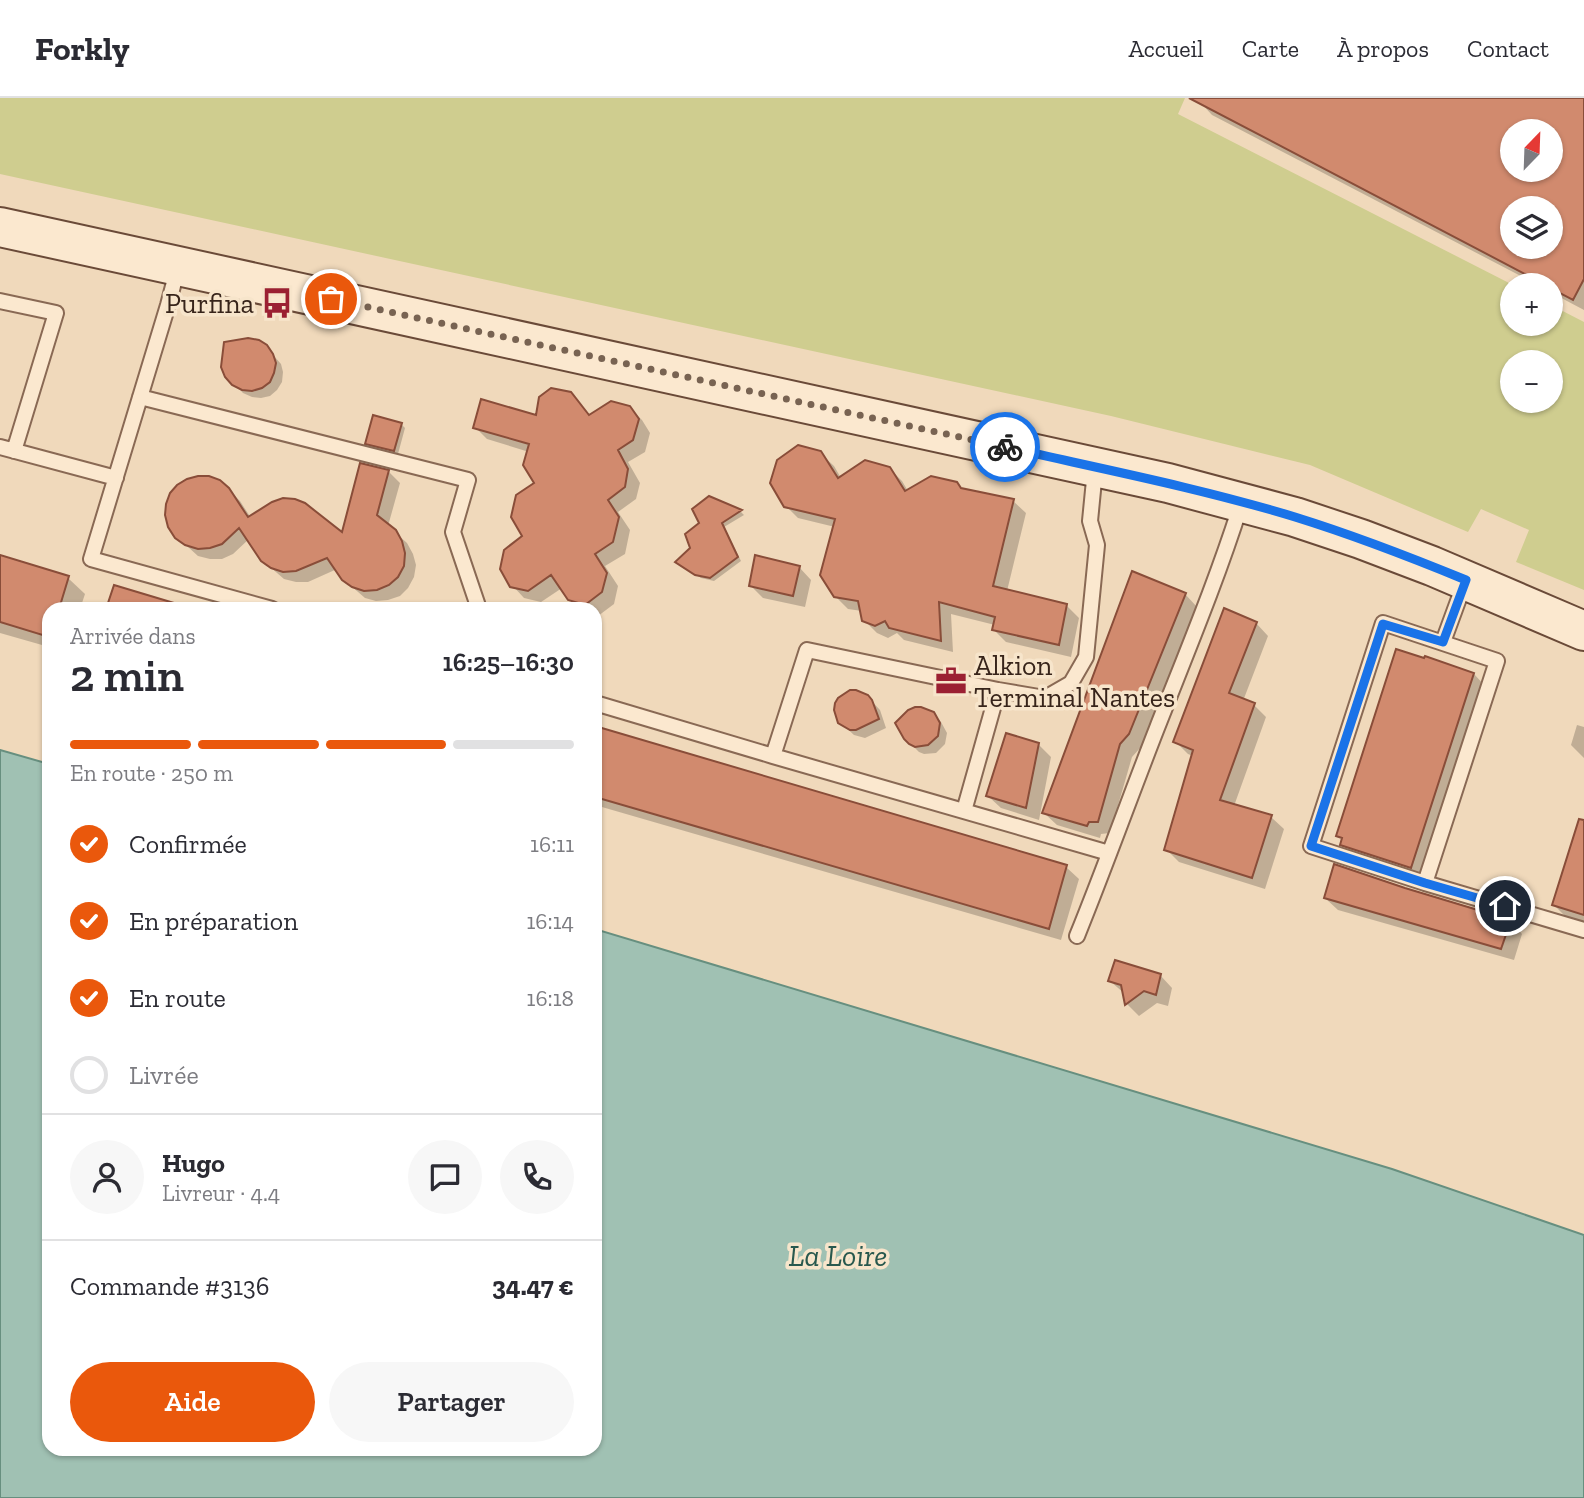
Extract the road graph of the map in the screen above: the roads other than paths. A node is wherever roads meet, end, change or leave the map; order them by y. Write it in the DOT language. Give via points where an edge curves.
graph roads {
  1 [pos="0,227"];
  2 [pos="178,266"];
  3 [pos="0,301"];
  4 [pos="140,397"];
  5 [pos="7,449"];
  6 [pos="1096,467"];
  7 [pos="116,478"];
  8 [pos="1241,502"];
  9 [pos="1466,580"];
  10 [pos="247,602"];
  11 [pos="477,602"];
  12 [pos="1584,631"];
  13 [pos="1443,642"];
  14 [pos="998,690"];
  15 [pos="602,705"];
  16 [pos="774,757"];
  17 [pos="964,811"];
  18 [pos="1110,853"];
  19 [pos="1425,883"];
  20 [pos="1584,930"];
  21 [pos="1077,936"];
  1 -- 2 [label="main road"];
  2 -- 4 [label="lane"];
  2 -- 6 [label="main road"];
  3 -- 5 [label="lane" via="55,313"];
  4 -- 7 [label="lane"];
  4 -- 11 [label="lane" via="468,480 453,532"];
  5 -- 7 [label="lane"];
  6 -- 8 [label="main road"];
  6 -- 14 [label="lane" via="1090,521 1097,545 1086,657 1070,683 1045,698"];
  7 -- 10 [label="lane" via="91,559"];
  8 -- 9 [label="main road" via="1295,517"];
  8 -- 18 [label="lane"];
  9 -- 12 [label="main road"];
  9 -- 13 [label="lane"];
  13 -- 19 [label="lane" via="1497,661"];
  13 -- 19 [label="lane" via="1383,624 1311,846"];
  14 -- 16 [label="lane" via="807,650"];
  14 -- 17 [label="lane"];
  15 -- 16 [label="lane"];
  16 -- 17 [label="lane"];
  17 -- 18 [label="lane"];
  18 -- 21 [label="lane"];
  19 -- 20 [label="lane"];
}
